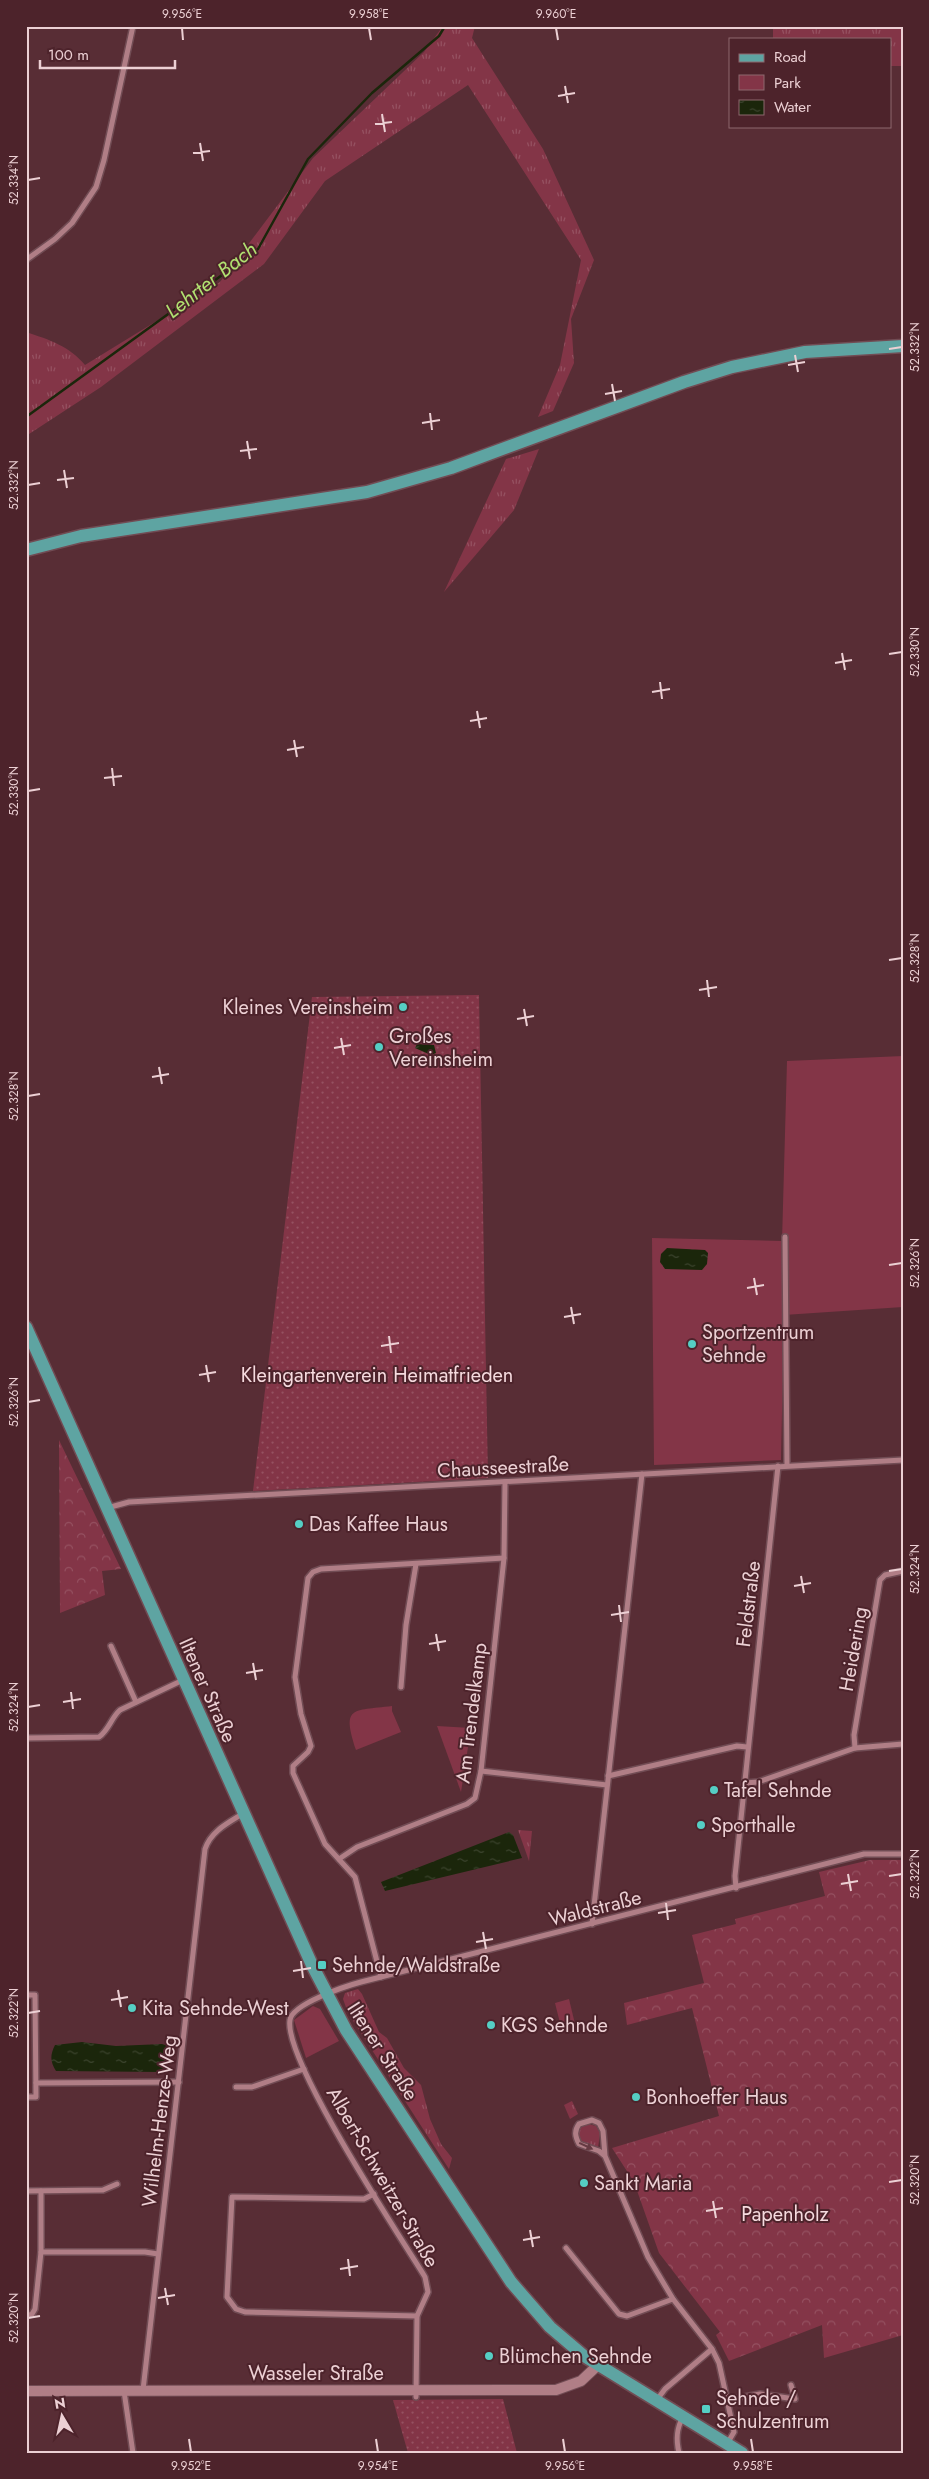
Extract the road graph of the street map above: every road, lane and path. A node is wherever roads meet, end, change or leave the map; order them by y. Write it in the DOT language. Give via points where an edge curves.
graph roads {
  1 [pos="133,26"];
  2 [pos="26,260"];
  3 [pos="903,346"];
  4 [pos="26,550"];
  5 [pos="785,1237"];
  6 [pos="26,1328"];
  7 [pos="903,1460"];
  8 [pos="787,1465"];
  9 [pos="778,1466"];
  10 [pos="642,1474"];
  11 [pos="505,1482"];
  12 [pos="106,1508"];
  13 [pos="504,1558"];
  14 [pos="416,1564"];
  15 [pos="903,1571"];
  16 [pos="110,1646"];
  17 [pos="183,1680"];
  18 [pos="401,1687"];
  19 [pos="136,1702"];
  20 [pos="26,1738"];
  21 [pos="903,1744"];
  22 [pos="747,1746"];
  23 [pos="855,1748"];
  24 [pos="481,1771"];
  25 [pos="608,1776"];
  26 [pos="745,1783"];
  27 [pos="607,1785"];
  28 [pos="244,1813"];
  29 [pos="903,1854"];
  30 [pos="339,1859"];
  31 [pos="736,1888"];
  32 [pos="592,1924"];
  33 [pos="381,1977"];
  34 [pos="326,1994"];
  35 [pos="26,1995"];
  36 [pos="304,2069"];
  37 [pos="179,2082"];
  38 [pos="36,2083"];
  39 [pos="236,2087"];
  40 [pos="26,2097"];
  41 [pos="604,2156"];
  42 [pos="117,2184"];
  43 [pos="26,2191"];
  44 [pos="41,2191"];
  45 [pos="374,2194"];
  46 [pos="566,2248"];
  47 [pos="41,2252"];
  48 [pos="158,2254"];
  49 [pos="673,2299"];
  50 [pos="26,2316"];
  51 [pos="417,2316"];
  52 [pos="712,2349"];
  53 [pos="598,2365"];
  54 [pos="791,2385"];
  55 [pos="26,2391"];
  56 [pos="124,2391"];
  57 [pos="143,2391"];
  58 [pos="416,2394"];
  59 [pos="728,2400"];
  60 [pos="656,2402"];
  61 [pos="683,2416"];
  62 [pos="727,2444"];
  63 [pos="133,2453"];
  64 [pos="679,2453"];
  65 [pos="742,2453"];
  1 -- 2 [label="street" via="96,187 72,223 55,240"];
  3 -- 4 [label="main road" via="806,352 732,367 451,468 367,492 82,536"];
  5 -- 8 [label="street"];
  6 -- 12 [label="main road, Iltener Straße"];
  7 -- 8 [label="street, Chausseestraße"];
  8 -- 9 [label="street, Chausseestraße"];
  9 -- 10 [label="street, Chausseestraße"];
  9 -- 22 [label="street, Feldstraße"];
  10 -- 11 [label="street, Chausseestraße"];
  10 -- 25 [label="street"];
  11 -- 12 [label="street, Chausseestraße" via="129,1502"];
  11 -- 13 [label="street, Am Trendelkamp"];
  12 -- 17 [label="main road, Iltener Straße"];
  13 -- 14 [label="street"];
  13 -- 24 [label="street, Am Trendelkamp"];
  14 -- 18 [label="street"];
  14 -- 30 [label="street" via="321,1569 308,1578 296,1677 301,1714 312,1746 293,1766 293,1773 325,1844"];
  15 -- 23 [label="street, Heidering" via="885,1575 880,1580 854,1735"];
  16 -- 19 [label="street"];
  17 -- 19 [label="street"];
  17 -- 28 [label="main road, Iltener Straße"];
  19 -- 20 [label="street" via="113,1716 107,1731 99,1737"];
  21 -- 23 [label="street"];
  22 -- 25 [label="street"];
  22 -- 26 [label="street, Feldstraße"];
  23 -- 26 [label="street" via="758,1782"];
  24 -- 27 [label="street"];
  24 -- 30 [label="street, Am Trendelkamp" via="475,1798 467,1804 357,1846"];
  25 -- 27 [label="street"];
  26 -- 31 [label="street, Feldstraße"];
  27 -- 32 [label="street"];
  28 -- 34 [label="main road, Iltener Straße"];
  28 -- 37 [label="street, Wilhelm-Henze-Weg" via="208,1840"];
  29 -- 31 [label="street, Waldstraße" via="864,1854"];
  30 -- 33 [label="street" via="355,1877"];
  31 -- 32 [label="street, Waldstraße"];
  32 -- 33 [label="street, Waldstraße"];
  33 -- 34 [label="street, Waldstraße"];
  34 -- 36 [label="street, Albert-Schweitzer-Straße" via="294,2011 290,2019 293,2041"];
  34 -- 53 [label="main road, Iltener Straße" via="346,2030 511,2282 550,2327"];
  35 -- 38 [label="street" via="34,1995"];
  36 -- 39 [label="street" via="252,2087"];
  36 -- 45 [label="street, Albert-Schweitzer-Straße" via="328,2117"];
  37 -- 38 [label="street"];
  37 -- 48 [label="street, Wilhelm-Henze-Weg"];
  38 -- 40 [label="street" via="36,2097"];
  41 -- 41 [label="street, one-way" via="603,2131 599,2123 592,2120 579,2124 575,2137 578,2144"];
  41 -- 49 [label="street" via="648,2257"];
  42 -- 44 [label="street" via="103,2190"];
  43 -- 44 [label="street"];
  44 -- 47 [label="street"];
  45 -- 51 [label="street, Albert-Schweitzer-Straße" via="425,2277 428,2292"];
  45 -- 51 [label="street" via="364,2199 232,2197 227,2292 232,2305 245,2312"];
  46 -- 49 [label="street" via="618,2314 627,2316"];
  47 -- 48 [label="street"];
  47 -- 50 [label="street" via="35,2309"];
  48 -- 57 [label="street, Wilhelm-Henze-Weg"];
  49 -- 52 [label="street"];
  51 -- 58 [label="street, Albert-Schweitzer-Straße"];
  52 -- 59 [label="street"];
  52 -- 60 [label="street" via="665,2389"];
  53 -- 58 [label="main road, Wasseler Straße" via="582,2381 556,2390"];
  53 -- 60 [label="main road, Iltener Straße"];
  54 -- 59 [label="street" via="794,2399 760,2394"];
  55 -- 56 [label="main road, Wasseler Straße"];
  56 -- 57 [label="main road, Wasseler Straße"];
  56 -- 63 [label="street"];
  57 -- 58 [label="main road, Wasseler Straße"];
  59 -- 62 [label="street" via="734,2432"];
  60 -- 61 [label="main road, Iltener Straße"];
  61 -- 62 [label="main road, Iltener Straße"];
  61 -- 64 [label="street" via="678,2425 676,2443"];
  62 -- 65 [label="main road, Iltener Straße"];
}
